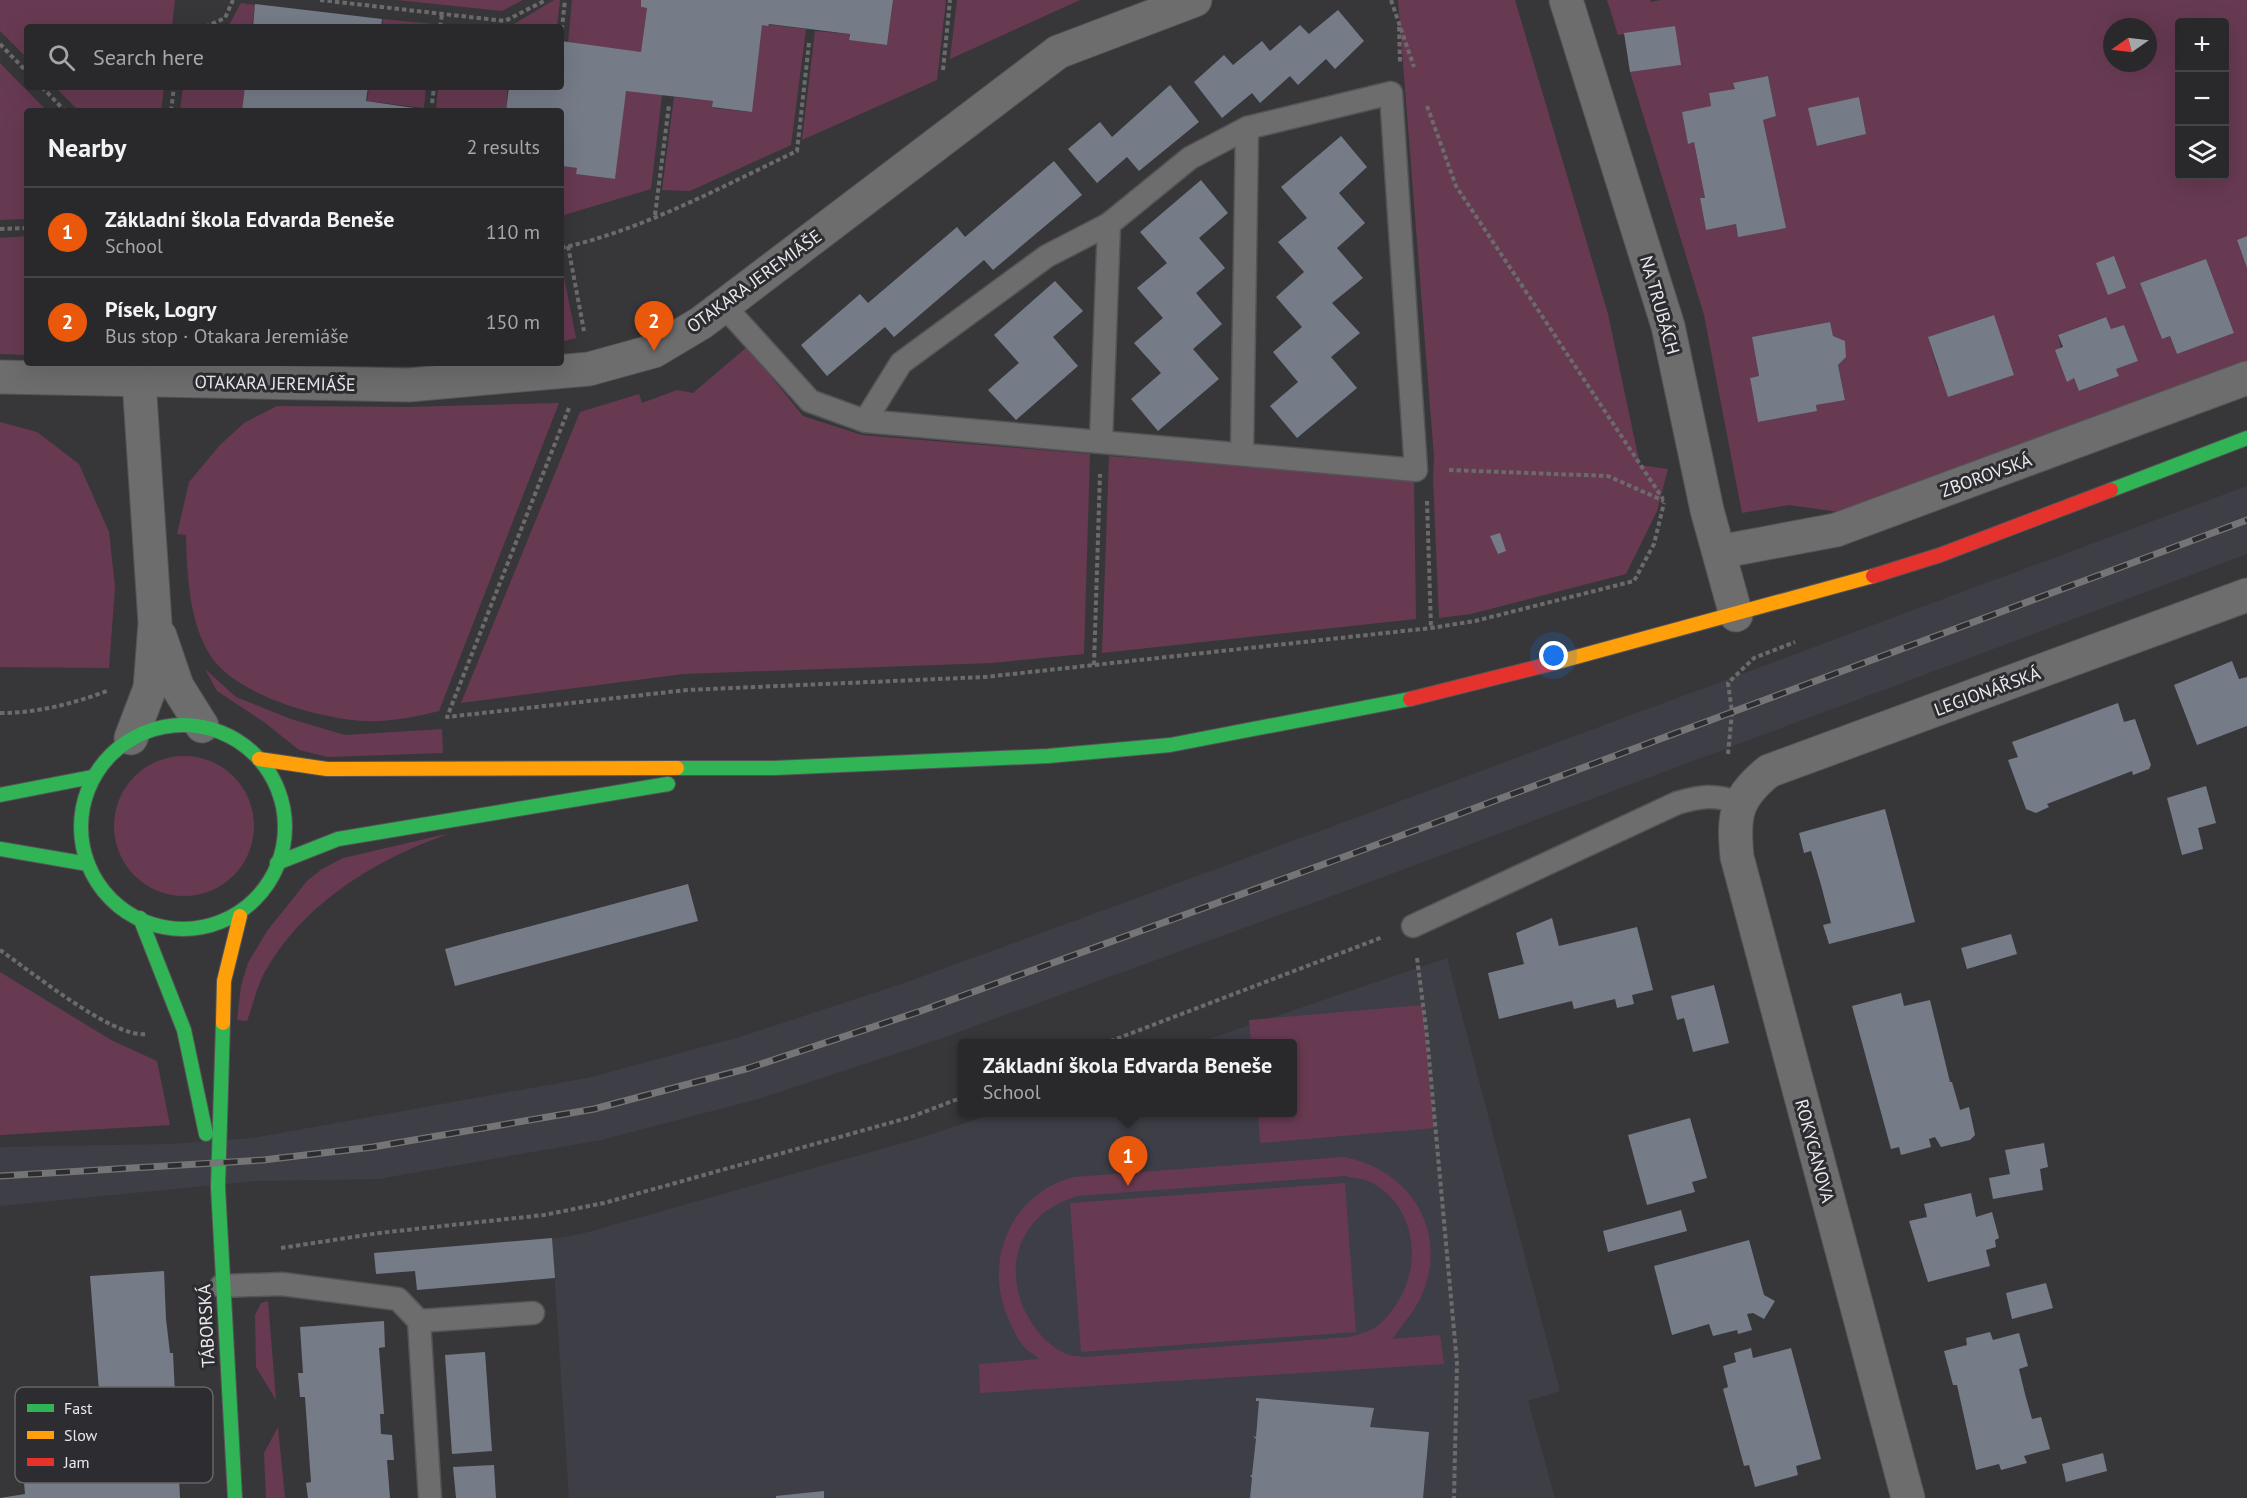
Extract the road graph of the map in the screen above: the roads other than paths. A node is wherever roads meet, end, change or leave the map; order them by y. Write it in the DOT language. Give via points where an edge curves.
graph roads {
  1 [pos="1195,0"];
  2 [pos="1566,0"];
  3 [pos="1247,128"];
  4 [pos="1109,224"];
  5 [pos="724,306"];
  6 [pos="0,377"];
  7 [pos="2247,378"];
  8 [pos="139,381"];
  9 [pos="865,421"];
  10 [pos="2247,438"];
  11 [pos="1101,441"];
  12 [pos="1242,453"];
  13 [pos="1719,552"];
  14 [pos="2247,595"];
  15 [pos="1736,615"];
  16 [pos="155,623"];
  17 [pos="202,726"];
  18 [pos="131,738"];
  19 [pos="259,759"];
  20 [pos="774,768"];
  21 [pos="92,777"];
  22 [pos="0,795"];
  23 [pos="1738,803"];
  24 [pos="0,849"];
  25 [pos="277,863"];
  26 [pos="88,864"];
  27 [pos="240,916"];
  28 [pos="140,918"];
  29 [pos="1413,926"];
  30 [pos="218,1187"];
  31 [pos="221,1286"];
  32 [pos="533,1313"];
  33 [pos="419,1321"];
  34 [pos="235,1498"];
  35 [pos="430,1498"];
  36 [pos="1908,1498"];
  1 -- 5 [label="street, OTAKARA JEREMIÁŠE" via="1058,52"];
  2 -- 13 [label="street, NA TRUBÁCH" via="1668,326"];
  3 -- 4 [label="lane" via="1190,158"];
  3 -- 12 [label="lane"];
  3 -- 12 [label="lane" via="1391,93 1416,470"];
  4 -- 9 [label="lane" via="1047,256 901,363"];
  4 -- 11 [label="lane"];
  5 -- 8 [label="street, OTAKARA JEREMIÁŠE" via="654,351 589,369 409,385"];
  5 -- 9 [label="lane" via="810,401"];
  6 -- 8 [label="street, OTAKARA JEREMIÁŠE"];
  7 -- 13 [label="street, ZBOROVSKÁ" via="1836,530"];
  8 -- 16 [label="street"];
  9 -- 11 [label="lane"];
  10 -- 15 [label="main road" via="1940,555"];
  11 -- 12 [label="lane"];
  13 -- 15 [label="street, NA TRUBÁCH"];
  14 -- 23 [label="street, LEGIONÁŘSKÁ" via="1769,771"];
  15 -- 20 [label="main road" via="1368,709 1170,745 1048,756"];
  16 -- 17 [label="street" via="177,686"];
  16 -- 18 [label="street" via="150,688"];
  17 -- 18 [label="main road" via="164,726"];
  17 -- 19 [label="main road" via="232,737"];
  18 -- 21 [label="main road"];
  19 -- 20 [label="main road" via="327,769"];
  19 -- 25 [label="main road" via="280,800 284,827"];
  20 -- 25 [label="main road" via="338,839"];
  21 -- 22 [label="main road"];
  21 -- 26 [label="main road" via="80,828"];
  23 -- 29 [label="lane" via="1702,795 1677,803"];
  23 -- 36 [label="street, ROKYCANOVA" via="1734,826 1737,858"];
  24 -- 26 [label="main road"];
  25 -- 27 [label="main road" via="265,891"];
  26 -- 28 [label="main road" via="111,898"];
  27 -- 28 [label="main road" via="210,927 183,928"];
  27 -- 30 [label="main road, TÁBORSKÁ" via="224,981"];
  28 -- 30 [label="main road, TÁBORSKÁ" via="184,1030"];
  30 -- 31 [label="main road, TÁBORSKÁ"];
  31 -- 33 [label="lane" via="282,1284 398,1299"];
  31 -- 34 [label="main road, TÁBORSKÁ"];
  32 -- 33 [label="lane"];
  33 -- 35 [label="lane"];
}
